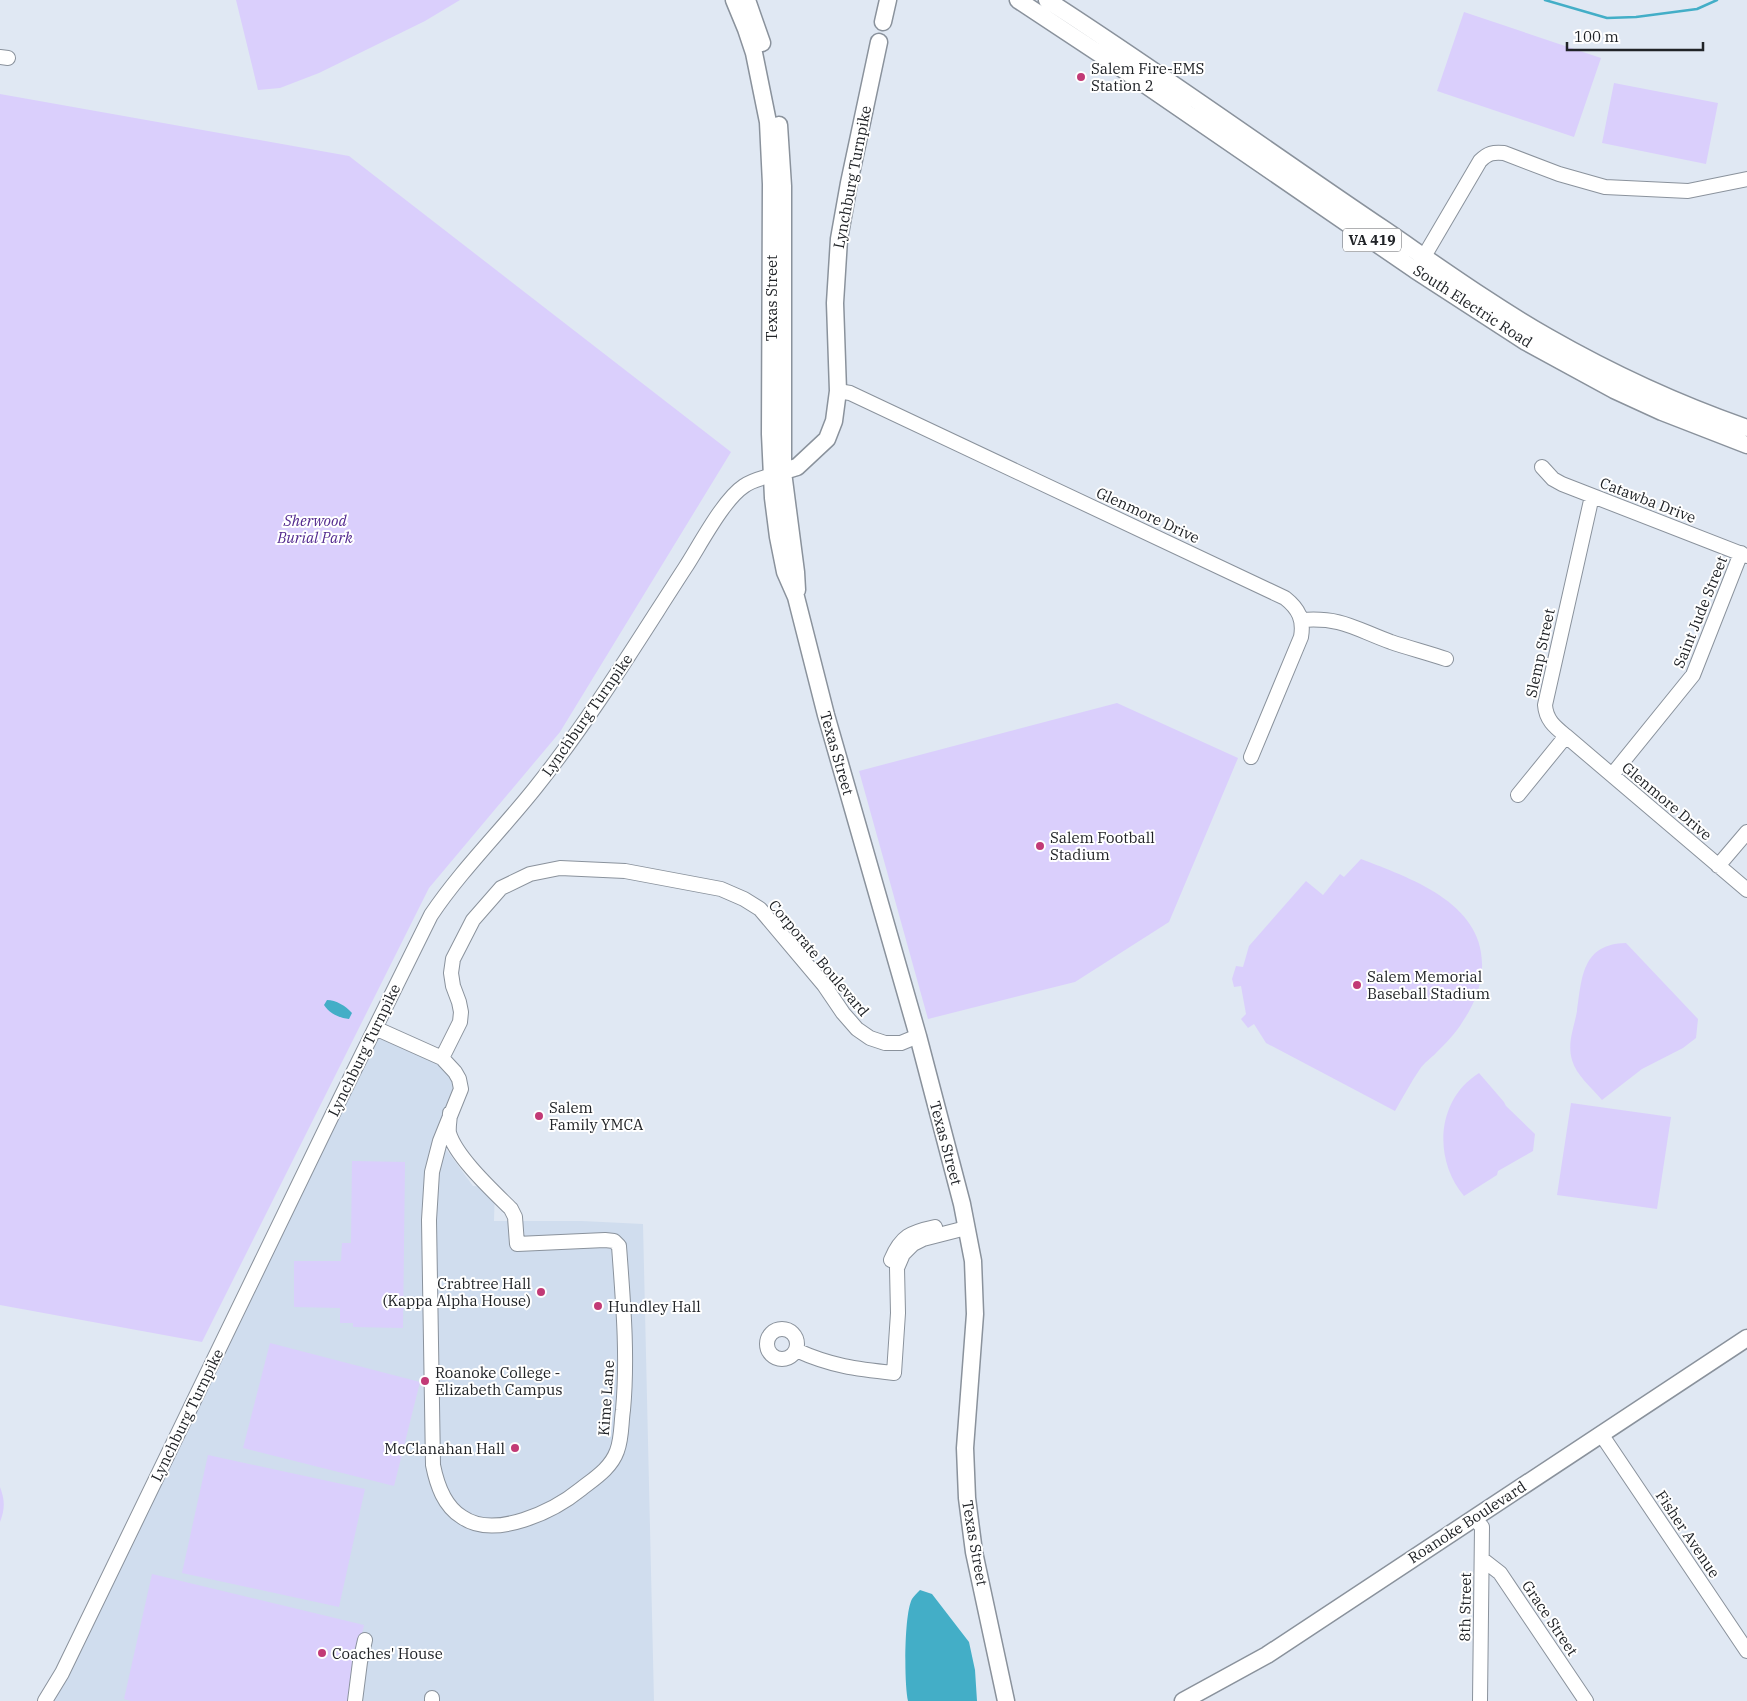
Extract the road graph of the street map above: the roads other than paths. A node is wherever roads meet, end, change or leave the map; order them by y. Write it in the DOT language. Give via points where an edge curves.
graph roads {
  1 [pos="734,0"];
  2 [pos="747,0"];
  3 [pos="888,0"];
  4 [pos="1018,0"];
  5 [pos="1047,0"];
  6 [pos="883,22"];
  7 [pos="879,42"];
  8 [pos="1747,179"];
  9 [pos="1420,263"];
  10 [pos="838,391"];
  11 [pos="1747,428"];
  12 [pos="1747,445"];
  13 [pos="1542,467"];
  14 [pos="778,474"];
  15 [pos="1592,496"];
  16 [pos="1744,554"];
  17 [pos="1302,620"];
  18 [pos="1446,659"];
  19 [pos="1566,736"];
  20 [pos="1251,757"];
  21 [pos="1612,776"];
  22 [pos="1518,795"];
  23 [pos="1747,832"];
  24 [pos="1718,866"];
  25 [pos="1747,890"];
  26 [pos="375,1028"];
  27 [pos="918,1036"];
  28 [pos="442,1058"];
  29 [pos="450,1113"];
  30 [pos="966,1225"];
  31 [pos="1747,1338"];
  32 [pos="796,1350"];
  33 [pos="1601,1434"];
  34 [pos="1474,1518"];
  35 [pos="1482,1559"];
  36 [pos="365,1640"];
  37 [pos="1747,1651"];
  38 [pos="1250,1665"];
  39 [pos="45,1701"];
  40 [pos="354,1701"];
  41 [pos="1006,1701"];
  42 [pos="1183,1701"];
  43 [pos="1204,1701"];
  44 [pos="1480,1701"];
  45 [pos="1586,1701"];
  1 -- 14 [label="main road, Texas Street" via="754,53 768,122 771,184 770,434"];
  2 -- 14 [label="main road, Texas Street" via="774,90 781,153 783,240"];
  3 -- 6 [label="main road"];
  4 -- 9 [label="main road, South Electric Road / VA 419"];
  5 -- 9 [label="main road, South Electric Road / VA 419" via="1132,55"];
  7 -- 10 [label="main road, Lynchburg Turnpike" via="839,239 835,303"];
  8 -- 9 [label="street" via="1688,191 1605,188 1494,152 1480,161"];
  9 -- 11 [label="main road, South Electric Road / VA 419" via="1588,359 1669,398"];
  9 -- 12 [label="main road, South Electric Road / VA 419" via="1477,311 1562,362 1662,412"];
  10 -- 14 [label="main road, Lynchburg Turnpike" via="834,421 827,439 811,455 791,462"];
  10 -- 17 [label="street, Glenmore Drive" via="850,393 1286,598"];
  13 -- 15 [label="street, Catawba Drive" via="1553,479"];
  14 -- 26 [label="street, Lynchburg Turnpike" via="751,481 726,504 568,744 445,895 414,947"];
  14 -- 27 [label="main road, Texas Street" via="773,498 785,572 796,597 826,715"];
  15 -- 16 [label="street, Catawba Drive"];
  15 -- 19 [label="street, Slemp Street" via="1545,705 1550,723"];
  16 -- 21 [label="street, Saint Jude Street" via="1693,675"];
  17 -- 18 [label="street" via="1344,623"];
  17 -- 20 [label="street" via="1301,637"];
  19 -- 21 [label="street, Glenmore Drive"];
  19 -- 22 [label="street"];
  21 -- 24 [label="street, Glenmore Drive"];
  23 -- 24 [label="street"];
  24 -- 25 [label="street, Glenmore Drive"];
  26 -- 28 [label="street, Kime Lane"];
  26 -- 39 [label="street, Lynchburg Turnpike" via="62,1674"];
  27 -- 28 [label="street, Corporate Boulevard" via="901,1043 885,1043 857,1029 760,909 721,888 625,871 560,868 530,874 501,888 473,920 453,959 452,979 461,1012 460,1022"];
  27 -- 30 [label="main road, Texas Street"];
  28 -- 29 [label="street, Kime Lane" via="455,1072 461,1089"];
  29 -- 29 [label="street, Kime Lane" via="432,1172 430,1202 433,1465 443,1496 461,1517 481,1524 506,1524 539,1515 573,1495 610,1465 618,1450 625,1363 619,1246 614,1241 605,1240 517,1244 515,1217 511,1209 473,1170 457,1147 449,1132"];
  30 -- 32 [label="street" via="909,1234 896,1250 888,1270 889,1373 819,1361"];
  30 -- 41 [label="main road, Texas Street" via="973,1261 975,1314 965,1448 967,1498 974,1552"];
  31 -- 33 [label="main road, Roanoke Boulevard"];
  33 -- 34 [label="main road, Roanoke Boulevard"];
  33 -- 37 [label="street, Fisher Avenue"];
  34 -- 35 [label="street, 8th Street" via="1482,1527"];
  34 -- 38 [label="main road, Roanoke Boulevard"];
  35 -- 44 [label="street, 8th Street"];
  35 -- 45 [label="street, Grace Street" via="1500,1572"];
  36 -- 40 [label="street"];
  38 -- 42 [label="main road, Roanoke Boulevard"];
  38 -- 43 [label="main road"];
}
